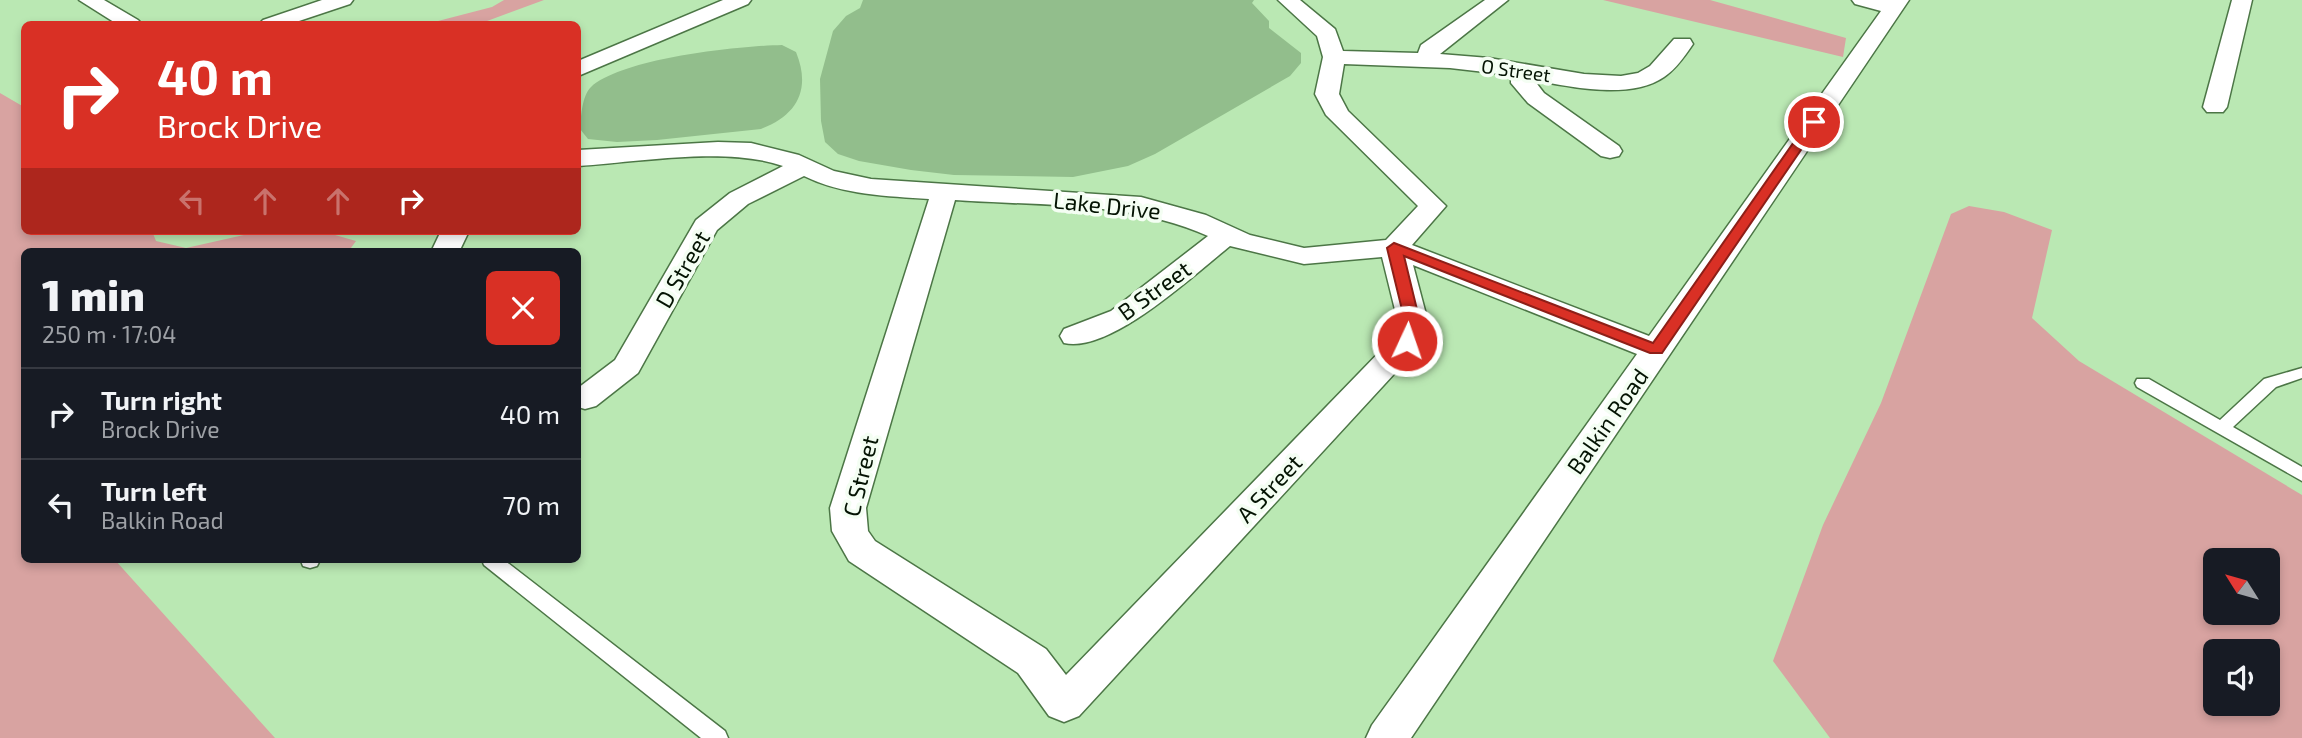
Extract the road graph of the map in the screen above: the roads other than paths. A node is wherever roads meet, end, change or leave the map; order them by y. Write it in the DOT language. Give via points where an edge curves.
graph roads {
  1 [pos="89,0"];
  2 [pos="343,0"];
  3 [pos="741,0"];
  4 [pos="1288,0"];
  5 [pos="1498,0"];
  6 [pos="1862,0"];
  7 [pos="2242,0"];
  8 [pos="1896,4"];
  9 [pos="126,21"];
  10 [pos="279,21"];
  11 [pos="1682,44"];
  12 [pos="1334,57"];
  13 [pos="1428,62"];
  14 [pos="581,67"];
  15 [pos="1524,70"];
  16 [pos="2215,107"];
  17 [pos="1610,151"];
  18 [pos="581,158"];
  19 [pos="803,167"];
  20 [pos="944,192"];
  21 [pos="1227,235"];
  22 [pos="1394,248"];
  23 [pos="1075,336"];
  24 [pos="1656,350"];
  25 [pos="2302,373"];
  26 [pos="2143,383"];
  27 [pos="585,398"];
  28 [pos="2222,428"];
  29 [pos="2302,474"];
  30 [pos="495,563"];
  31 [pos="1064,704"];
  32 [pos="717,738"];
  33 [pos="1387,738"];
  1 -- 9 [label="street"];
  2 -- 10 [label="street"];
  3 -- 14 [label="street"];
  4 -- 12 [label="street" via="1327,34"];
  5 -- 13 [label="street" via="1429,50"];
  6 -- 8 [label="street"];
  7 -- 16 [label="street"];
  8 -- 24 [label="street, Balkin Road"];
  11 -- 15 [label="street, O Street" via="1660,72 1636,81 1593,81"];
  12 -- 13 [label="street, O Street"];
  12 -- 22 [label="street" via="1327,94 1338,116 1433,206"];
  13 -- 15 [label="street, O Street"];
  15 -- 17 [label="street" via="1522,83 1536,98"];
  18 -- 19 [label="street, Lake Drive" via="733,148 776,156"];
  19 -- 20 [label="street, Lake Drive" via="850,184"];
  19 -- 27 [label="street, D Street" via="719,211 706,226 627,366"];
  20 -- 21 [label="street, Lake Drive" via="1141,205"];
  20 -- 31 [label="street, C Street" via="848,508 847,525 862,551 1031,662"];
  21 -- 22 [label="street, Lake Drive" via="1304,256"];
  21 -- 23 [label="street, B Street" via="1122,317"];
  22 -- 24 [label="street"];
  22 -- 31 [label="street, A Street" via="1413,322 1407,341"];
  24 -- 33 [label="street, Balkin Road"];
  25 -- 28 [label="lane" via="2270,383"];
  26 -- 28 [label="lane"];
  28 -- 29 [label="lane"];
  30 -- 32 [label="lane"];
}
